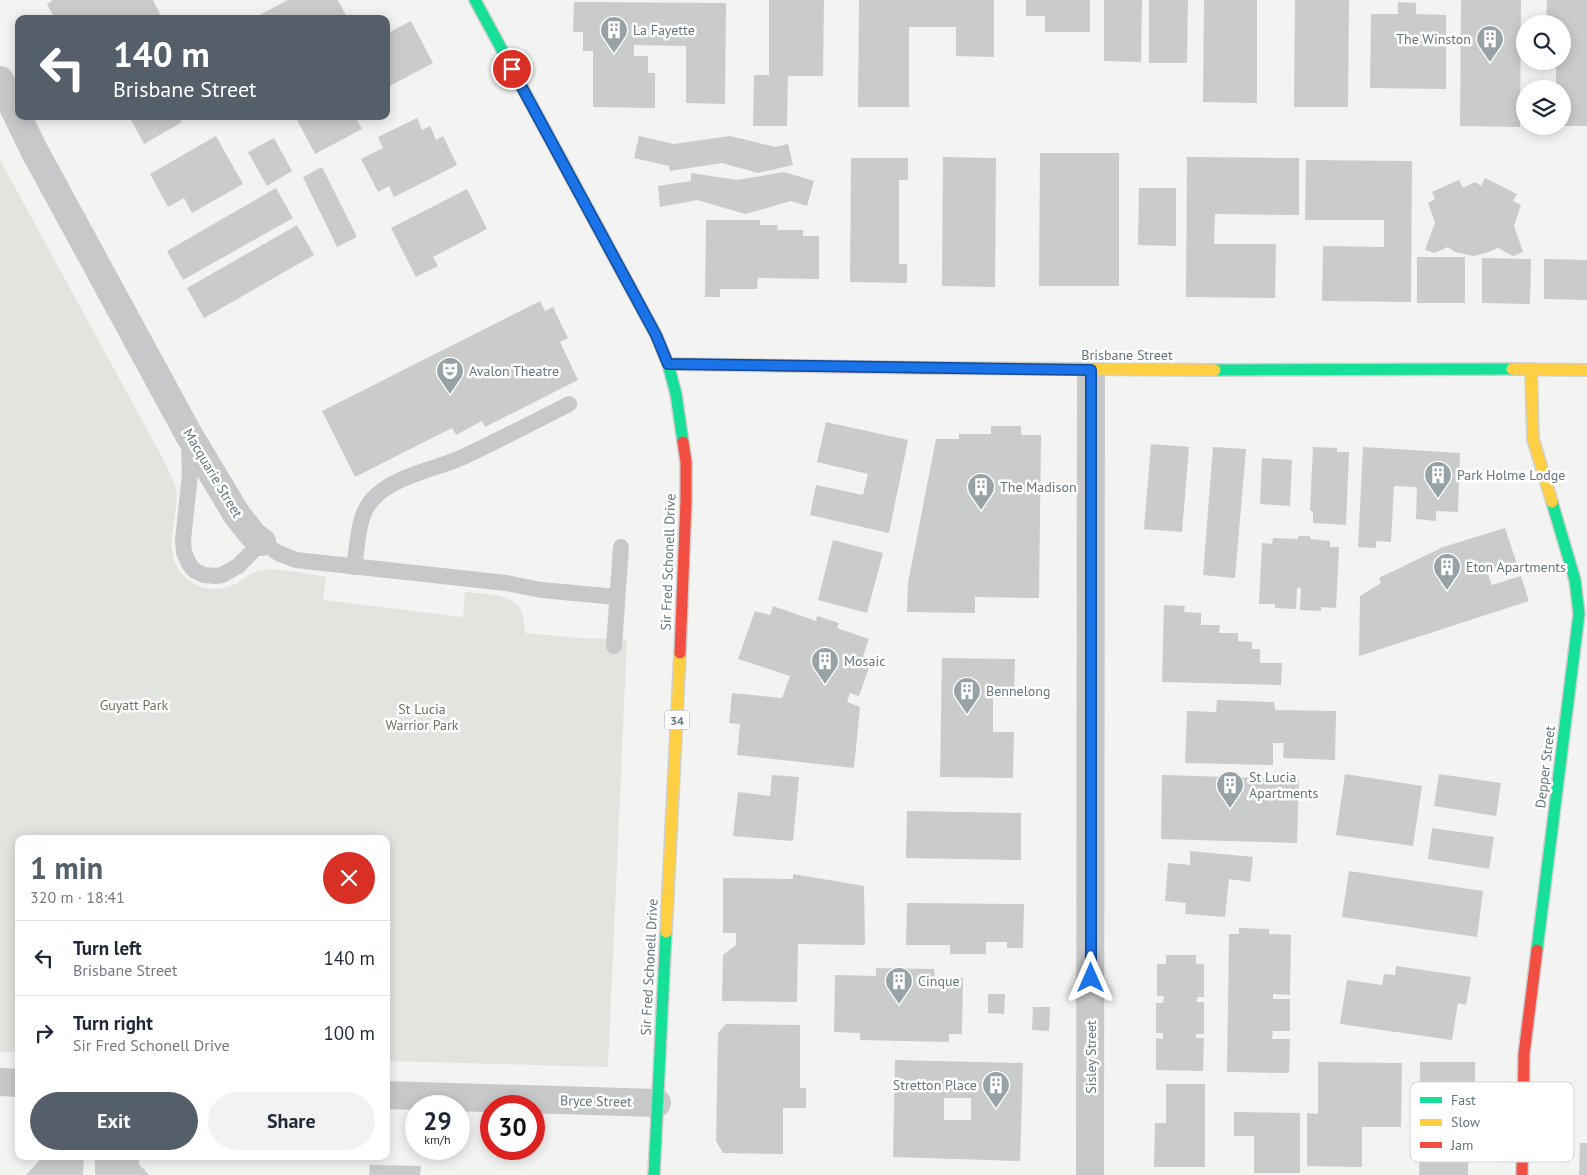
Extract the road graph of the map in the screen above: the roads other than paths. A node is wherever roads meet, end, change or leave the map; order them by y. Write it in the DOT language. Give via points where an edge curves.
graph roads {
  1 [pos="475,0"];
  2 [pos="0,80"];
  3 [pos="15,111"];
  4 [pos="19,120"];
  5 [pos="668,364"];
  6 [pos="1531,369"];
  7 [pos="1091,370"];
  8 [pos="1587,370"];
  9 [pos="569,404"];
  10 [pos="189,435"];
  11 [pos="262,542"];
  12 [pos="621,548"];
  13 [pos="354,567"];
  14 [pos="617,597"];
  15 [pos="614,646"];
  16 [pos="0,1082"];
  17 [pos="1524,1082"];
  18 [pos="15,1083"];
  19 [pos="390,1095"];
  20 [pos="657,1102"];
  21 [pos="1522,1162"];
  22 [pos="654,1175"];
  23 [pos="1090,1175"];
  24 [pos="1522,1175"];
  1 -- 5 [label="street, Sir Fred Schonell Drive / 34" via="656,335"];
  2 -- 3 [label="street, Macquarie Street"];
  4 -- 10 [label="street, Macquarie Street"];
  5 -- 7 [label="street, Brisbane Street"];
  5 -- 20 [label="street, Sir Fred Schonell Drive / 34" via="682,430 686,500"];
  6 -- 7 [label="street, Brisbane Street"];
  6 -- 8 [label="street, Brisbane Street"];
  6 -- 17 [label="street, Depper Street" via="1533,439 1575,580 1579,614 1524,1054"];
  7 -- 23 [label="street, Sisley Street"];
  9 -- 13 [label="lane" via="450,463 388,486 367,506"];
  10 -- 11 [label="street, Macquarie Street" via="237,515 252,535"];
  10 -- 11 [label="lane" via="190,474 183,540 188,564 204,575 220,576 238,566"];
  11 -- 13 [label="lane, Macquarie Street" via="296,560"];
  12 -- 14 [label="lane"];
  13 -- 14 [label="lane, Macquarie Street"];
  14 -- 15 [label="lane"];
  16 -- 18 [label="street"];
  19 -- 20 [label="street, Bryce Street"];
  20 -- 22 [label="street, Sir Fred Schonell Drive / 34"];
  21 -- 24 [label="street, Depper Street"];
}
